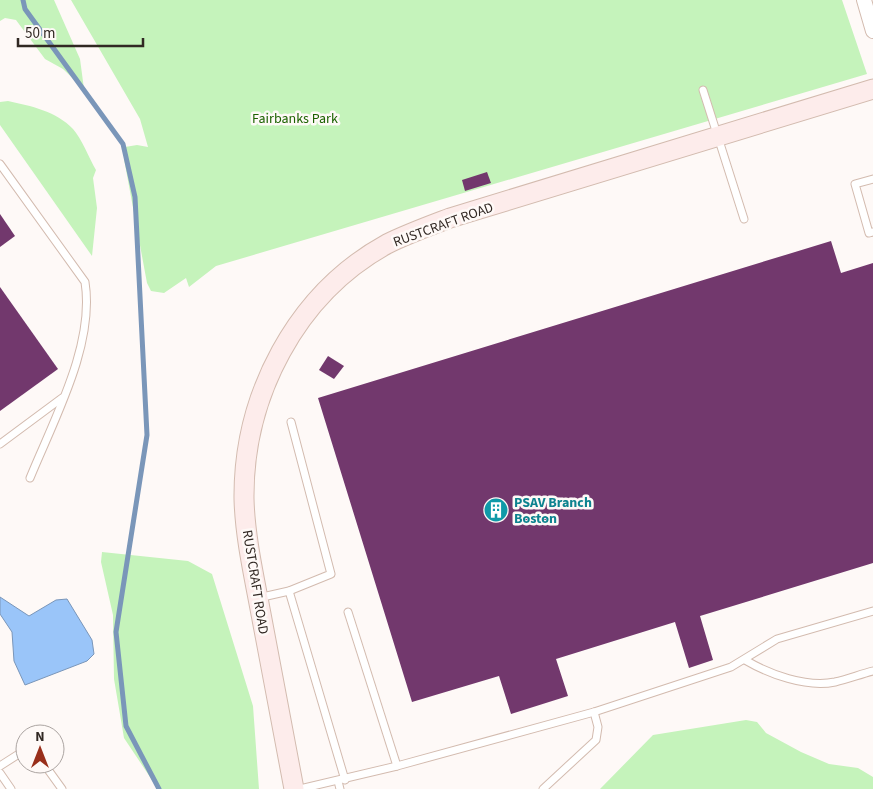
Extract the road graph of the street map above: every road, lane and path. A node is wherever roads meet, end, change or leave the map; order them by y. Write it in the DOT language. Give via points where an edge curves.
graph roads {
  1 [pos="864,0"];
  2 [pos="873,31"];
  3 [pos="873,89"];
  4 [pos="703,90"];
  5 [pos="718,136"];
  6 [pos="0,164"];
  7 [pos="873,179"];
  8 [pos="744,219"];
  9 [pos="873,232"];
  10 [pos="63,398"];
  11 [pos="291,422"];
  12 [pos="0,444"];
  13 [pos="30,478"];
  14 [pos="289,591"];
  15 [pos="258,598"];
  16 [pos="873,611"];
  17 [pos="348,612"];
  18 [pos="745,660"];
  19 [pos="873,670"];
  20 [pos="594,712"];
  21 [pos="15,756"];
  22 [pos="0,766"];
  23 [pos="397,766"];
  24 [pos="0,773"];
  25 [pos="51,774"];
  26 [pos="341,784"];
  27 [pos="11,789"];
  28 [pos="62,789"];
  29 [pos="294,789"];
  30 [pos="300,789"];
  31 [pos="543,789"];
  1 -- 2 [label="street"];
  3 -- 5 [label="main road, RUSTCRAFT ROAD"];
  4 -- 5 [label="lane"];
  5 -- 8 [label="lane"];
  5 -- 15 [label="main road, RUSTCRAFT ROAD" via="450,218 387,245 328,290 292,333 262,390 252,425 244,500"];
  6 -- 10 [label="lane" via="85,282 88,303 81,348"];
  7 -- 9 [label="lane" via="855,184 869,233"];
  10 -- 12 [label="lane"];
  10 -- 13 [label="lane"];
  11 -- 14 [label="lane" via="331,574"];
  14 -- 15 [label="lane"];
  14 -- 26 [label="lane"];
  15 -- 29 [label="main road, RUSTCRAFT ROAD"];
  16 -- 18 [label="lane" via="777,639"];
  17 -- 23 [label="lane"];
  18 -- 19 [label="lane" via="762,670 796,681 833,682"];
  18 -- 20 [label="lane" via="710,676"];
  20 -- 23 [label="lane"];
  20 -- 31 [label="lane" via="598,727 596,740"];
  21 -- 22 [label="lane"];
  23 -- 26 [label="lane"];
  24 -- 27 [label="lane"];
  25 -- 28 [label="lane"];
  26 -- 30 [label="lane"];
}
